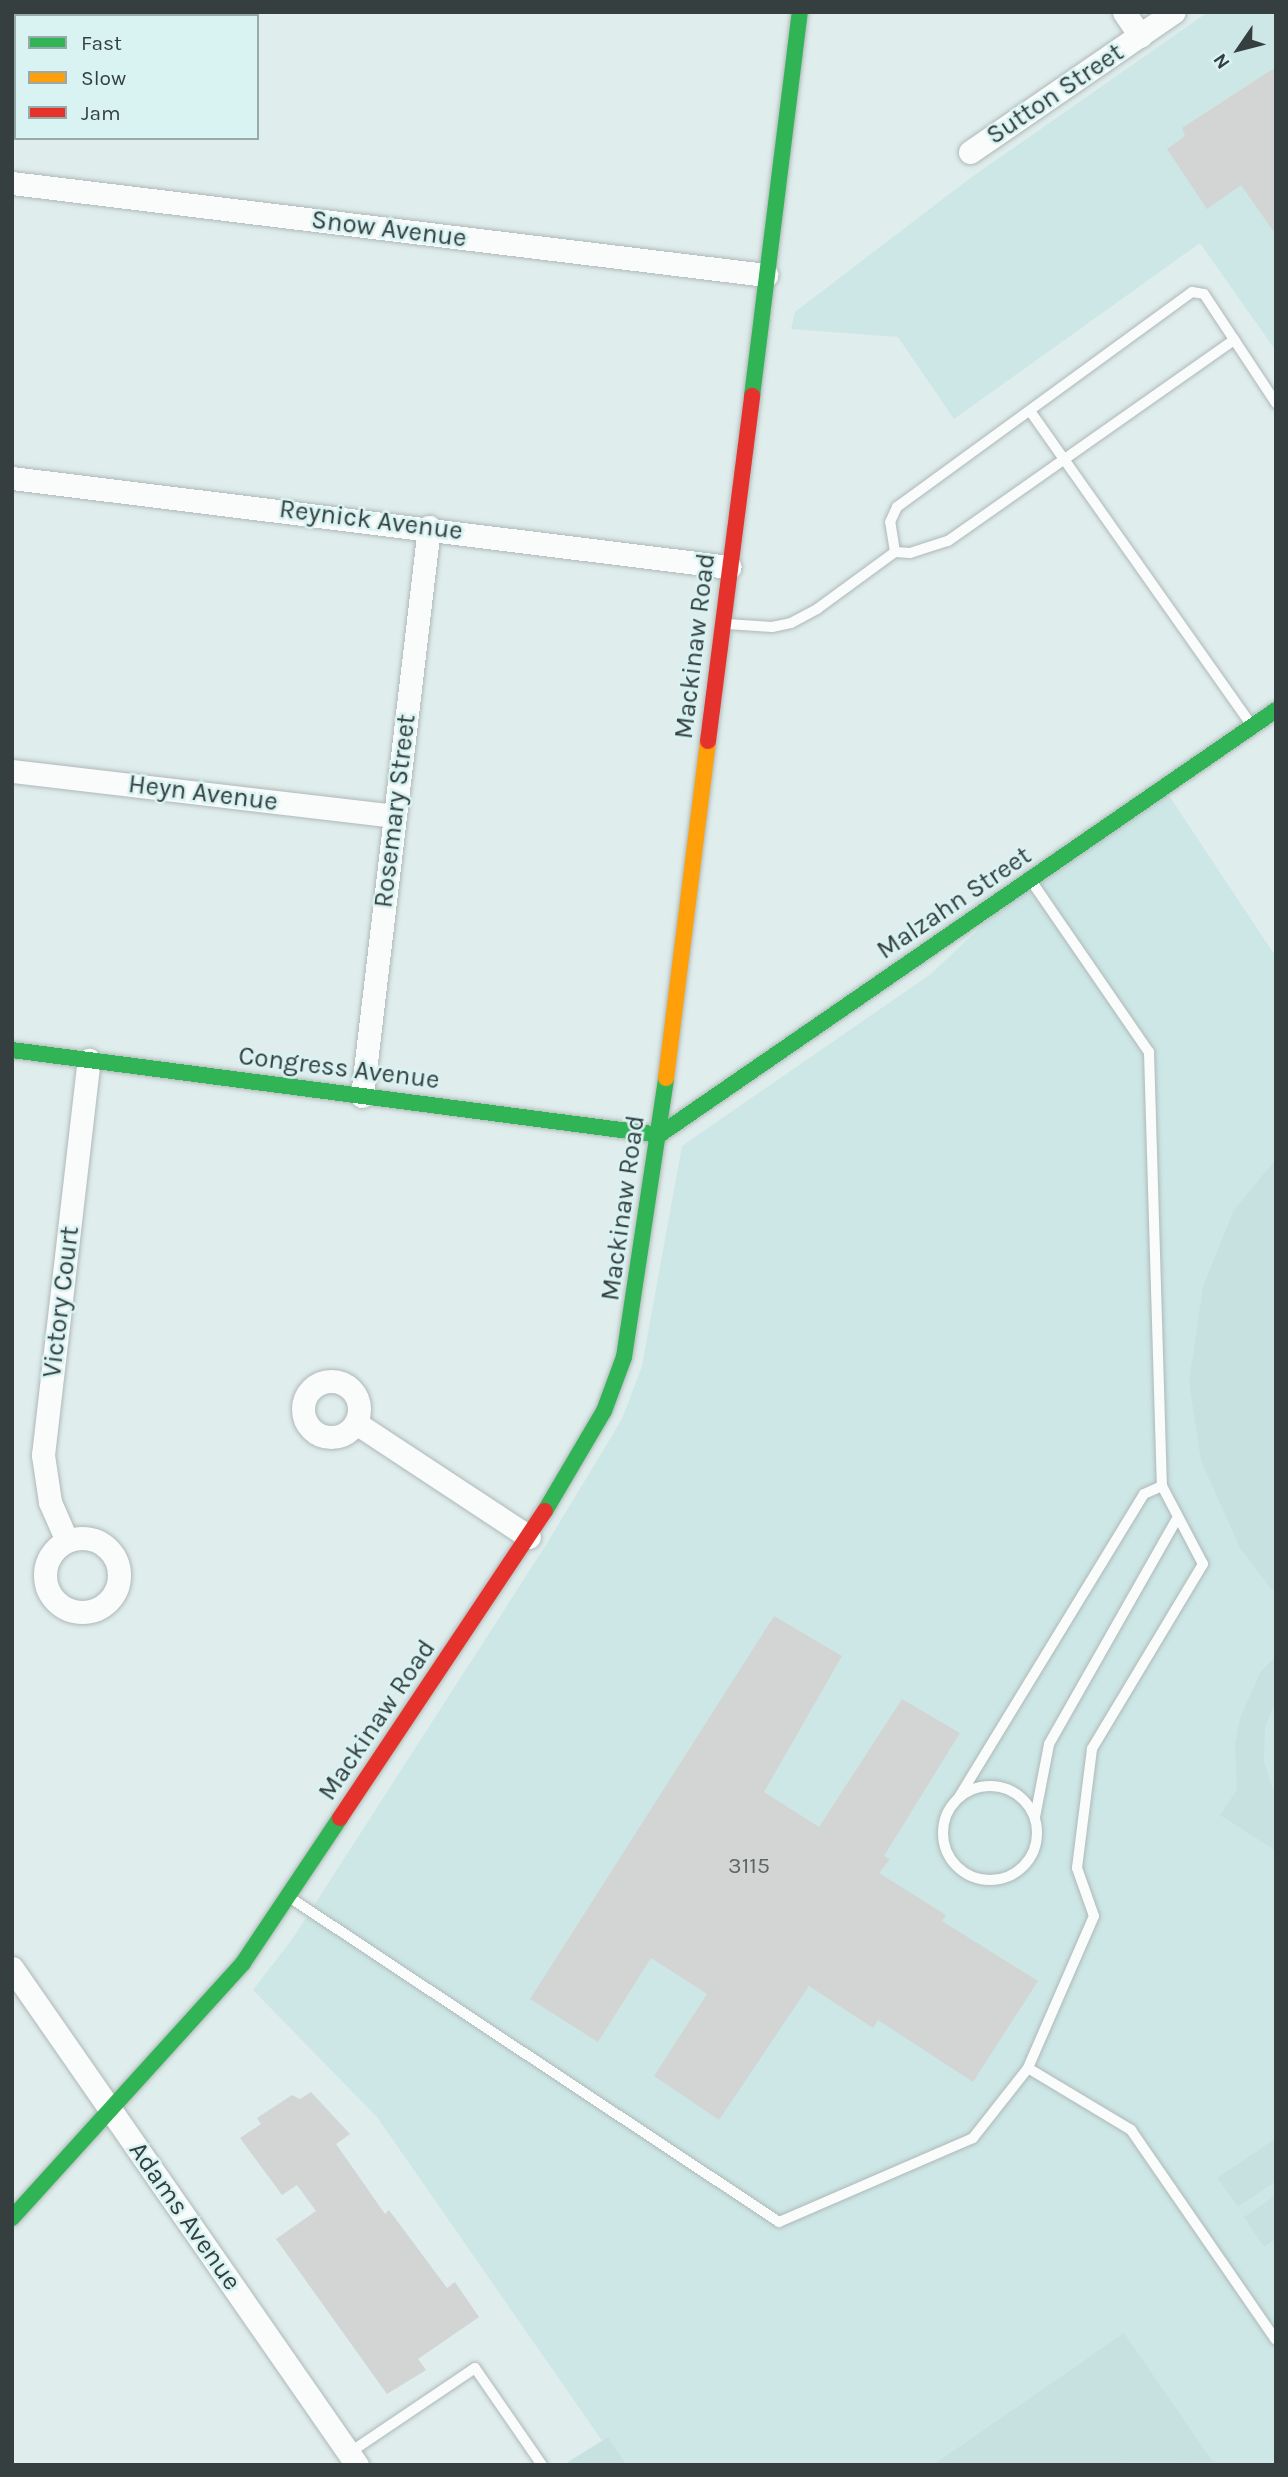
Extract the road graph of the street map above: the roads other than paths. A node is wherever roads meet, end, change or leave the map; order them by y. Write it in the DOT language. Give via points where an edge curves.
graph roads {
  1 [pos="800,12"];
  2 [pos="1124,12"];
  3 [pos="1174,12"];
  4 [pos="1140,36"];
  5 [pos="970,152"];
  6 [pos="12,183"];
  7 [pos="766,275"];
  8 [pos="1234,340"];
  9 [pos="1276,403"];
  10 [pos="1030,411"];
  11 [pos="1064,461"];
  12 [pos="12,478"];
  13 [pos="429,527"];
  14 [pos="895,552"];
  15 [pos="729,567"];
  16 [pos="722,623"];
  17 [pos="1276,709"];
  18 [pos="1252,726"];
  19 [pos="12,771"];
  20 [pos="394,816"];
  21 [pos="1030,880"];
  22 [pos="12,1050"];
  23 [pos="89,1060"];
  24 [pos="362,1096"];
  25 [pos="659,1135"];
  26 [pos="356,1423"];
  27 [pos="1162,1486"];
  28 [pos="1176,1520"];
  29 [pos="528,1536"];
  30 [pos="67,1541"];
  31 [pos="959,1797"];
  32 [pos="1035,1818"];
  33 [pos="289,1898"];
  34 [pos="12,1968"];
  35 [pos="1028,2068"];
  36 [pos="112,2110"];
  37 [pos="12,2218"];
  38 [pos="1276,2340"];
  39 [pos="353,2459"];
  40 [pos="542,2465"];
  1 -- 7 [label="street, Mackinaw Road"];
  2 -- 4 [label="street"];
  3 -- 4 [label="street, Sutton Street"];
  4 -- 5 [label="street, Sutton Street"];
  6 -- 7 [label="street, Snow Avenue"];
  7 -- 15 [label="street, Mackinaw Road"];
  8 -- 9 [label="lane"];
  8 -- 10 [label="lane" via="1204,294 1192,292"];
  8 -- 11 [label="lane"];
  10 -- 11 [label="lane"];
  10 -- 14 [label="lane" via="897,507 890,522"];
  11 -- 14 [label="lane" via="948,541 910,553"];
  11 -- 18 [label="lane" via="1080,477"];
  12 -- 13 [label="street, Reynick Avenue"];
  13 -- 15 [label="street, Reynick Avenue"];
  13 -- 20 [label="street, Rosemary Street"];
  14 -- 16 [label="lane" via="801,619 772,627"];
  15 -- 16 [label="street, Mackinaw Road"];
  16 -- 25 [label="street, Mackinaw Road"];
  17 -- 18 [label="street, Malzahn Street"];
  18 -- 21 [label="street, Malzahn Street"];
  19 -- 20 [label="street, Heyn Avenue"];
  20 -- 24 [label="street, Rosemary Street"];
  21 -- 25 [label="street, Malzahn Street"];
  21 -- 27 [label="lane" via="1149,1052"];
  22 -- 23 [label="street, Congress Avenue"];
  23 -- 24 [label="street, Congress Avenue"];
  23 -- 30 [label="street, Victory Court" via="43,1455 50,1502"];
  24 -- 25 [label="street, Congress Avenue"];
  25 -- 29 [label="street, Mackinaw Road" via="624,1357 604,1411"];
  26 -- 29 [label="street"];
  27 -- 28 [label="lane"];
  27 -- 31 [label="lane" via="1144,1494"];
  28 -- 32 [label="lane" via="1049,1744"];
  28 -- 35 [label="lane" via="1203,1564 1092,1749 1077,1868 1094,1916"];
  29 -- 33 [label="street, Mackinaw Road"];
  31 -- 32 [label="lane" via="979,1787 1002,1787 1021,1798"];
  31 -- 32 [label="lane" via="944,1822 946,1852 967,1874 982,1880 1014,1875 1026,1864 1036,1842"];
  33 -- 35 [label="lane" via="779,2222 973,2138"];
  33 -- 36 [label="street, Mackinaw Road" via="243,1963"];
  34 -- 36 [label="street, Adams Avenue"];
  35 -- 38 [label="lane" via="1131,2130"];
  36 -- 37 [label="street, Mackinaw Road"];
  36 -- 39 [label="street, Adams Avenue"];
  39 -- 40 [label="lane" via="475,2368"];
}
